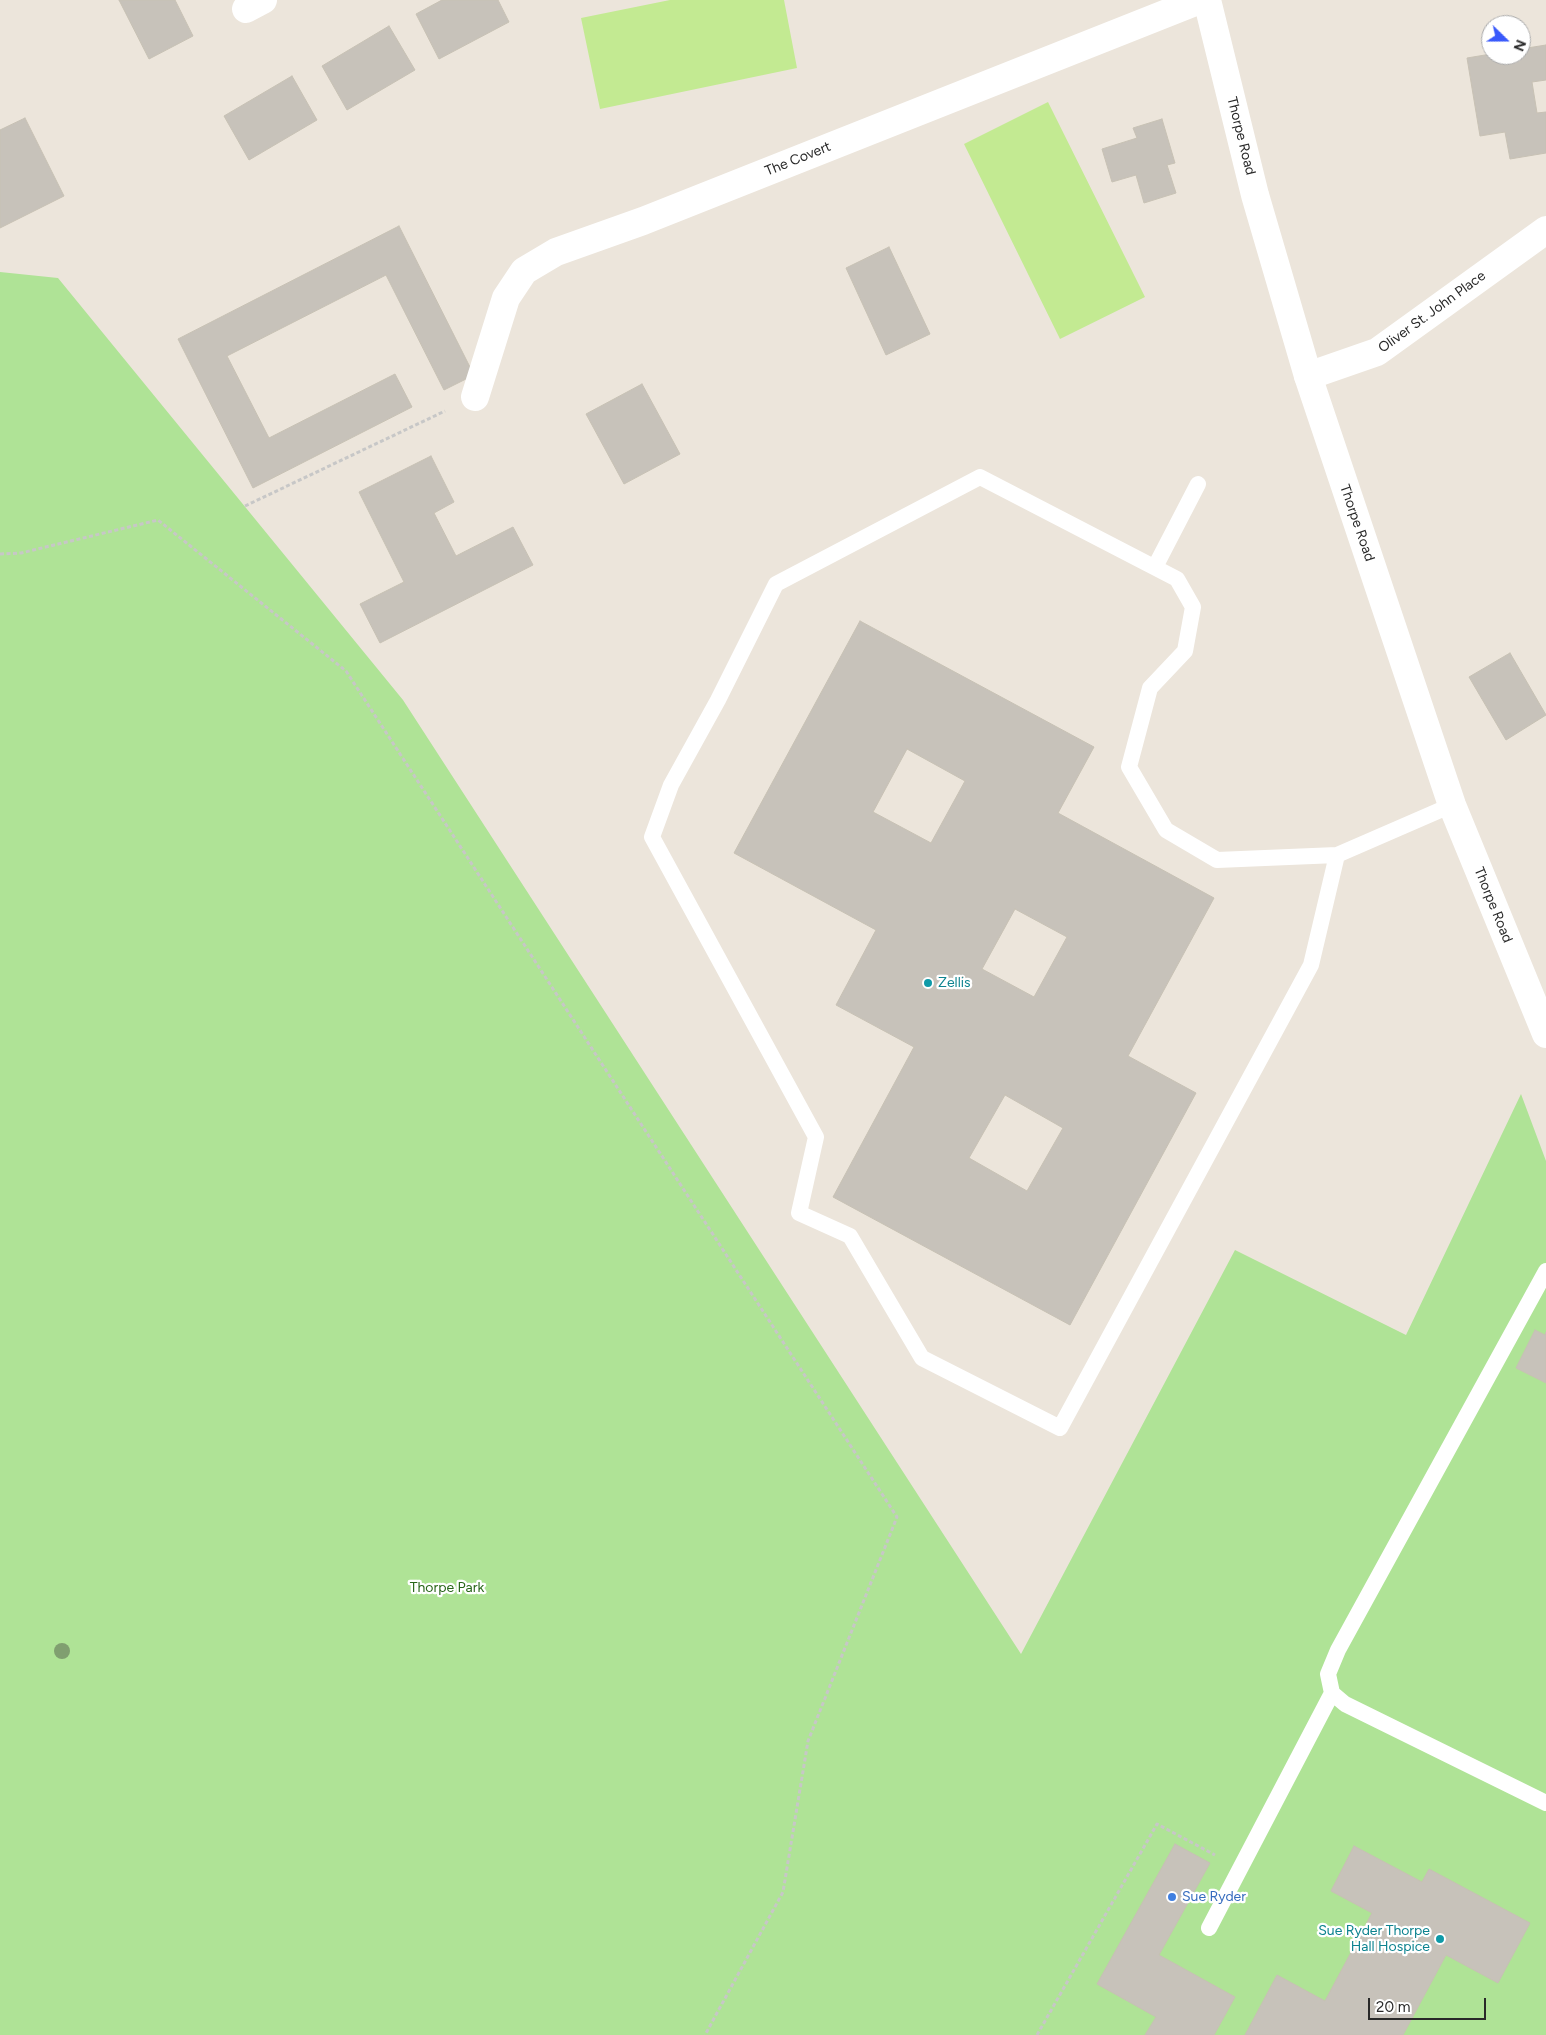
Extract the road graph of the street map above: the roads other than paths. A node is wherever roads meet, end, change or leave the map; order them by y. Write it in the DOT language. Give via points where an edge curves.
graph roads {
  1 [pos="1200,0"];
  2 [pos="1207,0"];
  3 [pos="1546,230"];
  4 [pos="1308,376"];
  5 [pos="475,397"];
  6 [pos="1198,484"];
  7 [pos="1155,567"];
  8 [pos="1452,805"];
  9 [pos="1337,855"];
  10 [pos="1546,1034"];
  11 [pos="1546,1271"];
  12 [pos="1332,1693"];
  13 [pos="1546,1803"];
  14 [pos="1209,1928"];
  1 -- 5 [label="street, The Covert" via="643,221 556,252 524,271 506,298"];
  2 -- 4 [label="street, Thorpe Road" via="1255,195"];
  3 -- 4 [label="street, Oliver St. John Place" via="1377,352"];
  4 -- 8 [label="street, Thorpe Road"];
  6 -- 7 [label="lane"];
  7 -- 9 [label="lane" via="1177,579 1193,607 1185,651 1150,688 1129,767 1166,830 1217,860"];
  7 -- 9 [label="lane" via="980,477 776,584 672,785 652,837 816,1137 799,1213 850,1236 922,1358 1060,1428 1310,964"];
  8 -- 9 [label="lane"];
  8 -- 10 [label="street, Thorpe Road"];
  11 -- 12 [label="lane" via="1338,1650 1328,1674"];
  12 -- 13 [label="lane" via="1345,1704"];
  12 -- 14 [label="lane"];
}
